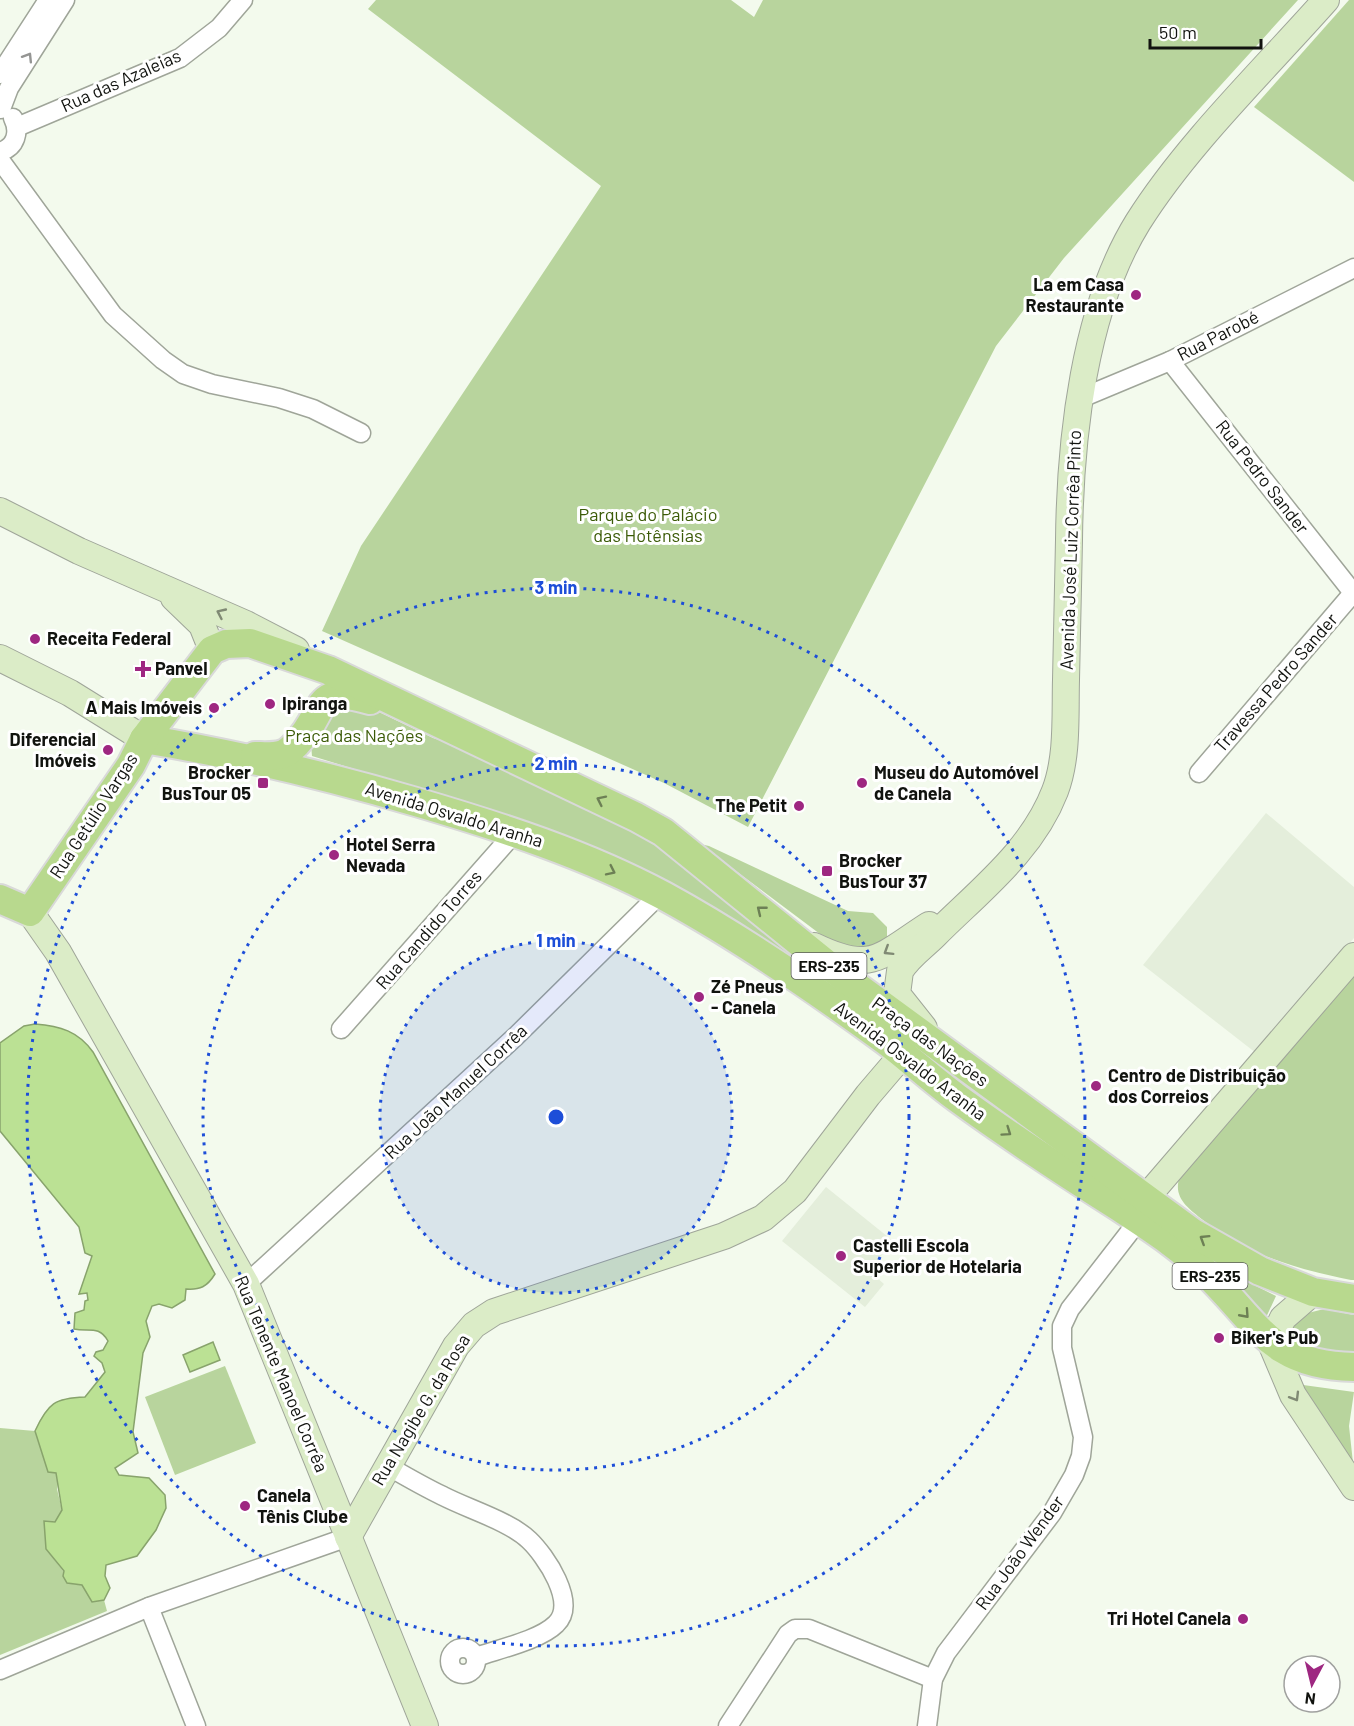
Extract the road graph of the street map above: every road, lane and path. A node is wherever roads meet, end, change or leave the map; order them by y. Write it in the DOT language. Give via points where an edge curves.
graph roads {
  1 [pos="48,0"];
  2 [pos="65,0"];
  3 [pos="243,0"];
  4 [pos="1326,0"];
  5 [pos="0,74"];
  6 [pos="1,109"];
  7 [pos="17,128"];
  8 [pos="0,152"];
  9 [pos="0,160"];
  10 [pos="1354,268"];
  11 [pos="1170,361"];
  12 [pos="1079,399"];
  13 [pos="361,433"];
  14 [pos="0,511"];
  15 [pos="151,583"];
  16 [pos="1354,593"];
  17 [pos="212,650"];
  18 [pos="0,658"];
  19 [pos="328,670"];
  20 [pos="182,692"];
  21 [pos="429,719"];
  22 [pos="309,725"];
  23 [pos="152,730"];
  24 [pos="201,748"];
  25 [pos="235,756"];
  26 [pos="1199,773"];
  27 [pos="366,788"];
  28 [pos="516,831"];
  29 [pos="660,894"];
  30 [pos="0,898"];
  31 [pos="972,898"];
  32 [pos="30,912"];
  33 [pos="791,934"];
  34 [pos="1354,956"];
  35 [pos="341,1029"];
  36 [pos="946,1053"];
  37 [pos="903,1054"];
  38 [pos="1025,1113"];
  39 [pos="1142,1209"];
  40 [pos="246,1284"];
  41 [pos="1313,1292"];
  42 [pos="1354,1299"];
  43 [pos="1271,1344"];
  44 [pos="1354,1367"];
  45 [pos="386,1465"];
  46 [pos="1354,1487"];
  47 [pos="348,1537"];
  48 [pos="149,1607"];
  49 [pos="476,1657"];
  50 [pos="0,1670"];
  51 [pos="933,1679"];
  52 [pos="196,1726"];
  53 [pos="425,1726"];
  54 [pos="728,1726"];
  55 [pos="927,1726"];
  1 -- 5 [label="street"];
  6 -- 2 [label="street, one-way" via="9,88"];
  3 -- 7 [label="street, Rua das Azaleias" via="219,28 180,57"];
  4 -- 12 [label="street, Avenida José Luiz Corrêa Pinto" via="1183,160 1138,222 1106,293"];
  6 -- 7 [label="street" via="9,113"];
  7 -- 8 [label="street" via="12,145"];
  9 -- 13 [label="street" via="113,315 163,360 183,374 313,409"];
  10 -- 11 [label="street, Rua Parobé"];
  11 -- 12 [label="street, Rua Parobé"];
  11 -- 16 [label="street, Rua Pedro Sander"];
  12 -- 31 [label="street, Avenida José Luiz Corrêa Pinto" via="1070,482 1061,767 1047,809 1021,850"];
  14 -- 15 [label="street"];
  15 -- 17 [label="street" via="182,603 202,625"];
  19 -- 15 [label="street, ERS-235, one-way" via="273,637"];
  16 -- 26 [label="street, Travessa Pedro Sander"];
  17 -- 19 [label="main road" via="226,644 250,643"];
  17 -- 20 [label="main road"];
  18 -- 23 [label="street, Avenida Osvaldo Aranha / ERS-235"];
  19 -- 21 [label="main road, Praça das Nações / ERS-235"];
  19 -- 22 [label="main road"];
  20 -- 23 [label="main road"];
  20 -- 24 [label="main road" via="180,722"];
  21 -- 22 [label="main road" via="341,694 331,696"];
  33 -- 21 [label="main road, Praça das Nações / ERS-235, one-way" via="663,832"];
  22 -- 25 [label="main road" via="284,754"];
  22 -- 27 [label="main road" via="301,753 309,765"];
  23 -- 24 [label="main road, Avenida Osvaldo Aranha / ERS-235"];
  23 -- 32 [label="main road, Rua Getúlio Vargas"];
  24 -- 25 [label="main road, Avenida Osvaldo Aranha / ERS-235"];
  25 -- 27 [label="main road, Avenida Osvaldo Aranha / ERS-235"];
  27 -- 28 [label="main road, Avenida Osvaldo Aranha / ERS-235"];
  28 -- 29 [label="main road, Avenida Osvaldo Aranha / ERS-235, one-way"];
  28 -- 35 [label="street, Rua Candido Torres"];
  29 -- 37 [label="main road, Avenida Osvaldo Aranha / ERS-235" via="747,945"];
  29 -- 40 [label="street, Rua João Manuel Corrêa" via="507,1045"];
  30 -- 32 [label="main road, Rua Tenente Manoel Corrêa"];
  31 -- 33 [label="street, Avenida José Luiz Corrêa Pinto, one-way" via="867,962 843,960"];
  31 -- 36 [label="street, Avenida José Luiz Corrêa Pinto" via="903,965 897,977 901,1002"];
  32 -- 40 [label="street, Rua Tenente Manoel Corrêa" via="58,952"];
  33 -- 36 [label="main road, Praça das Nações / ERS-235"];
  34 -- 39 [label="street"];
  36 -- 38 [label="main road, Praça das Nações / ERS-235"];
  37 -- 38 [label="main road" via="909,1050 928,1056 978,1090"];
  37 -- 39 [label="main road, Avenida Osvaldo Aranha / ERS-235, one-way" via="955,1097"];
  37 -- 45 [label="street, Rua Nagibe G. da Rosa" via="795,1191 764,1218 724,1236 494,1312 474,1325 456,1346"];
  38 -- 39 [label="main road, Praça das Nações / ERS-235"];
  41 -- 39 [label="main road, Praça das Nações / ERS-235, one-way" via="1233,1258"];
  39 -- 43 [label="main road, Avenida Osvaldo Aranha / ERS-235, one-way"];
  39 -- 51 [label="street, Rua João Wender" via="1062,1326 1062,1348 1083,1437 1074,1475 1052,1513 946,1653"];
  40 -- 47 [label="street, Rua Tenente Manoel Corrêa"];
  41 -- 42 [label="main road, ERS-235"];
  41 -- 43 [label="street" via="1283,1318"];
  43 -- 44 [label="main road, ERS-235" via="1290,1356 1314,1363"];
  43 -- 46 [label="street, one-way" via="1293,1395"];
  45 -- 47 [label="street, Rua Nagibe G. da Rosa"];
  45 -- 49 [label="street" via="529,1540 561,1587 564,1600 558,1622 545,1632"];
  47 -- 48 [label="street"];
  47 -- 53 [label="street, Rua Tenente Manoel Corrêa"];
  48 -- 50 [label="street"];
  48 -- 52 [label="street"];
  51 -- 54 [label="street" via="817,1632 795,1629"];
  51 -- 55 [label="street, Rua João Wender"];
}
